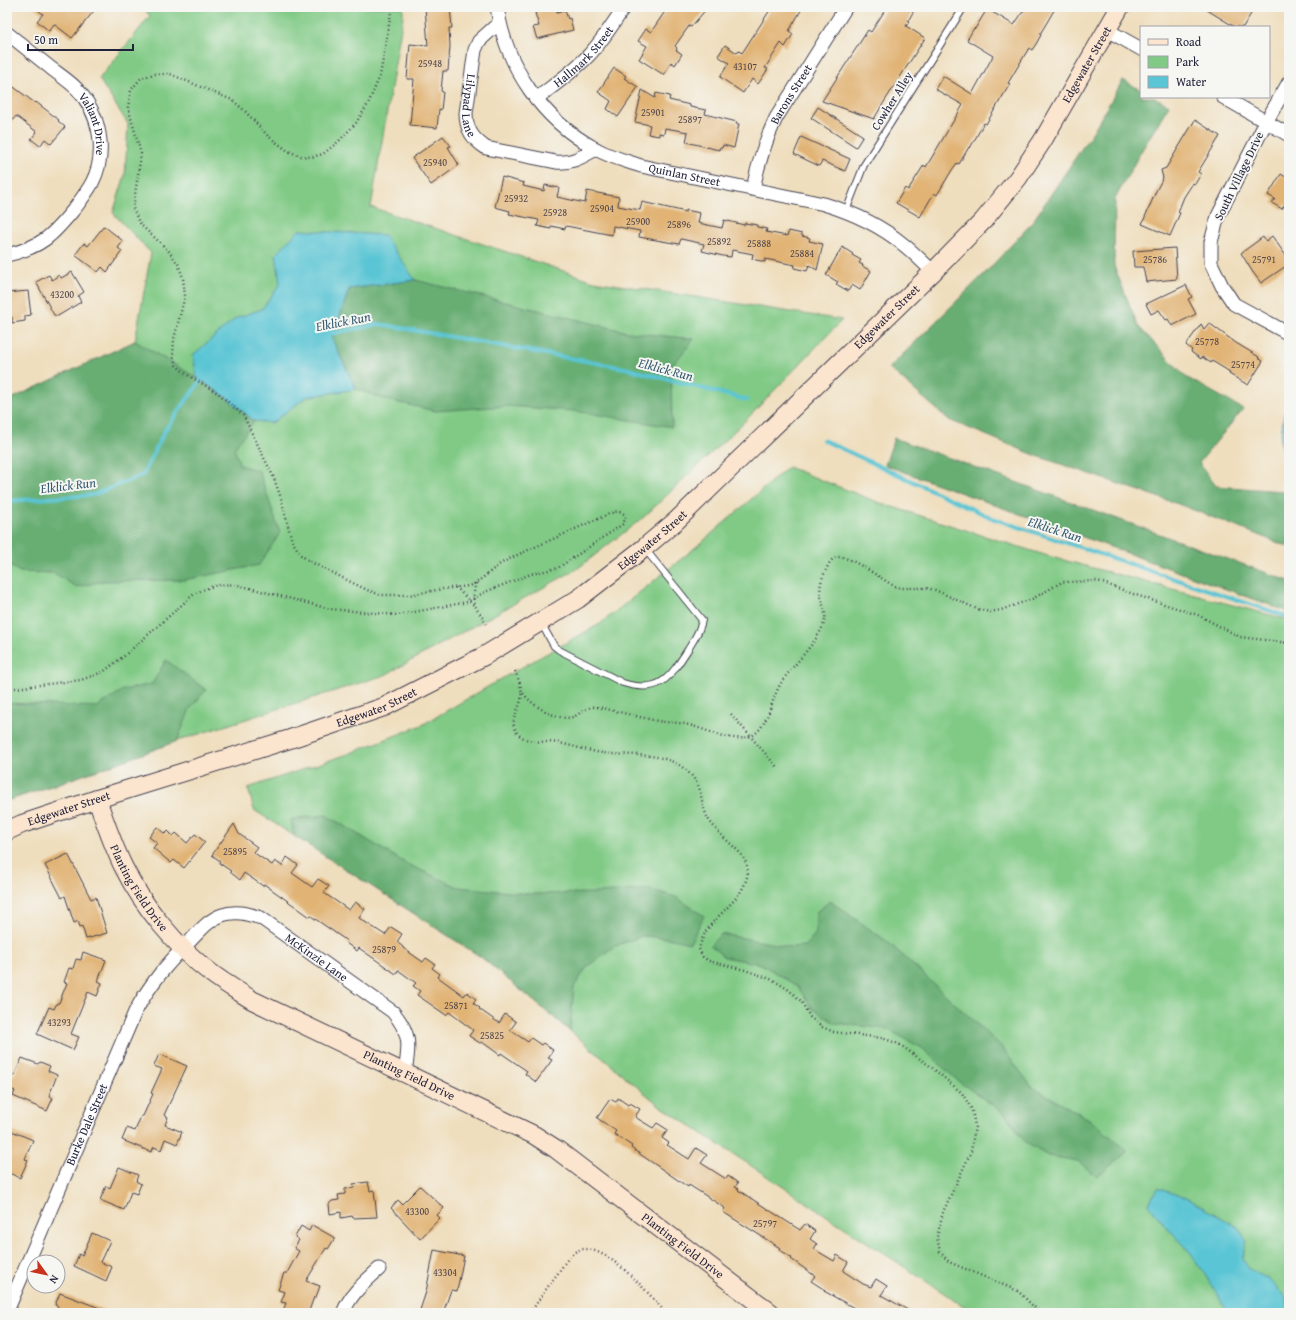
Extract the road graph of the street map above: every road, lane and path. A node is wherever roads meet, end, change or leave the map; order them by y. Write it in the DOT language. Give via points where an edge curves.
graph roads {
  1 [pos="392,7"];
  2 [pos="497,7"];
  3 [pos="624,7"];
  4 [pos="846,7"];
  5 [pos="964,7"];
  6 [pos="1120,7"];
  7 [pos="499,23"];
  8 [pos="1107,30"];
  9 [pos="7,33"];
  10 [pos="1140,48"];
  11 [pos="1289,82"];
  12 [pos="1225,98"];
  13 [pos="536,99"];
  14 [pos="1266,122"];
  15 [pos="1289,135"];
  16 [pos="596,149"];
  17 [pos="753,189"];
  18 [pos="846,211"];
  19 [pos="7,255"];
  20 [pos="933,272"];
  21 [pos="1289,334"];
  22 [pos="644,548"];
  23 [pos="476,583"];
  24 [pos="455,587"];
  25 [pos="473,599"];
  26 [pos="470,601"];
  27 [pos="476,608"];
  28 [pos="541,623"];
  29 [pos="486,624"];
  30 [pos="1289,643"];
  31 [pos="515,671"];
  32 [pos="7,689"];
  33 [pos="521,690"];
  34 [pos="732,714"];
  35 [pos="750,736"];
  36 [pos="777,767"];
  37 [pos="97,799"];
  38 [pos="7,831"];
  39 [pos="183,948"];
  40 [pos="405,1073"];
  41 [pos="379,1269"];
  42 [pos="7,1311"];
  43 [pos="343,1313"];
  44 [pos="530,1313"];
  45 [pos="666,1313"];
  46 [pos="771,1313"];
  47 [pos="1040,1313"];
  1 -- 24 [label="path" via="380,76 368,104 356,123 323,154 312,157 288,151 268,136 232,100 170,74 154,74 141,78 130,90 128,107 141,154 133,208 142,226 168,250 178,264 183,278 185,296 174,339 173,355 176,365 218,393 243,415 273,476 282,498 292,541 301,555 348,582 381,595 409,595"];
  2 -- 7 [label="street, Quinlan Street"];
  3 -- 13 [label="street, Hallmark Street" via="589,54 570,73"];
  4 -- 17 [label="street, Barons Street" via="776,118 768,136"];
  5 -- 18 [label="lane, Cowher Alley" via="864,165"];
  6 -- 8 [label="street, Edgewater Street"];
  7 -- 13 [label="street, Quinlan Street" via="512,59"];
  7 -- 16 [label="street, Lilypad Lane" via="479,41 474,50 466,122 476,141 486,148 564,163 574,161"];
  8 -- 10 [label="street"];
  8 -- 20 [label="street, Edgewater Street" via="1018,178 983,222"];
  9 -- 19 [label="street, Valiant Drive" via="75,87 94,116 98,127 100,150 93,182 56,231 41,243"];
  11 -- 14 [label="street, South Village Drive"];
  12 -- 14 [label="street"];
  13 -- 16 [label="street, Quinlan Street" via="554,119"];
  14 -- 15 [label="street"];
  14 -- 21 [label="street, South Village Drive" via="1218,216 1211,242 1211,264 1234,304"];
  16 -- 17 [label="street, Quinlan Street" via="641,166"];
  17 -- 18 [label="street, Quinlan Street"];
  18 -- 20 [label="street, Quinlan Street" via="883,229"];
  20 -- 22 [label="street, Edgewater Street"];
  22 -- 28 [label="street, Edgewater Street" via="578,599"];
  22 -- 28 [label="lane" via="702,620 700,629 674,672 665,679 655,686 646,687 623,683 558,650"];
  23 -- 24 [label="path"];
  23 -- 25 [label="path"];
  23 -- 25 [label="path" via="514,556 611,513 617,511 625,515 623,524 558,568 531,574"];
  24 -- 26 [label="path"];
  25 -- 26 [label="path"];
  25 -- 27 [label="path"];
  26 -- 27 [label="path"];
  26 -- 32 [label="path" via="398,615 378,614 330,609 238,585 207,587 194,594 124,656 102,672 81,680"];
  27 -- 29 [label="path"];
  28 -- 37 [label="street, Edgewater Street" via="484,656 384,706 275,744"];
  30 -- 35 [label="path" via="1240,637 1198,615 1098,581 1062,582 1032,599 990,612 977,609 935,590 894,586 853,562 837,557 832,560 821,581 825,619 822,628 781,683 759,730"];
  31 -- 33 [label="path" via="520,680"];
  33 -- 35 [label="path" via="533,704 558,716 573,718 593,707 603,708 696,726 729,737"];
  33 -- 47 [label="path" via="521,698 513,719 518,734 525,738 604,753 662,758 678,765 697,782 709,821 735,846 748,868 744,886 738,896 707,930 699,949 703,957 774,980 801,1001 810,1017 822,1027 834,1032 882,1038 899,1044 962,1093 972,1110 975,1126 971,1152 943,1212 936,1237 940,1252 949,1262 1018,1291"];
  34 -- 35 [label="path"];
  35 -- 36 [label="path"];
  37 -- 38 [label="street, Edgewater Street"];
  37 -- 39 [label="street, Planting Field Drive" via="124,868 149,908"];
  39 -- 40 [label="street, Planting Field Drive" via="210,973 252,1000"];
  39 -- 40 [label="street, McKinzie Lane" via="211,921 222,915 234,912 261,918 393,1012 402,1022 407,1035 409,1048"];
  39 -- 42 [label="street, Burke Dale Street" via="146,992 135,1012"];
  40 -- 46 [label="street, Planting Field Drive" via="556,1149"];
  41 -- 43 [label="street" via="352,1294"];
  44 -- 45 [label="path" via="574,1252 591,1249 603,1254 628,1272"];
}
